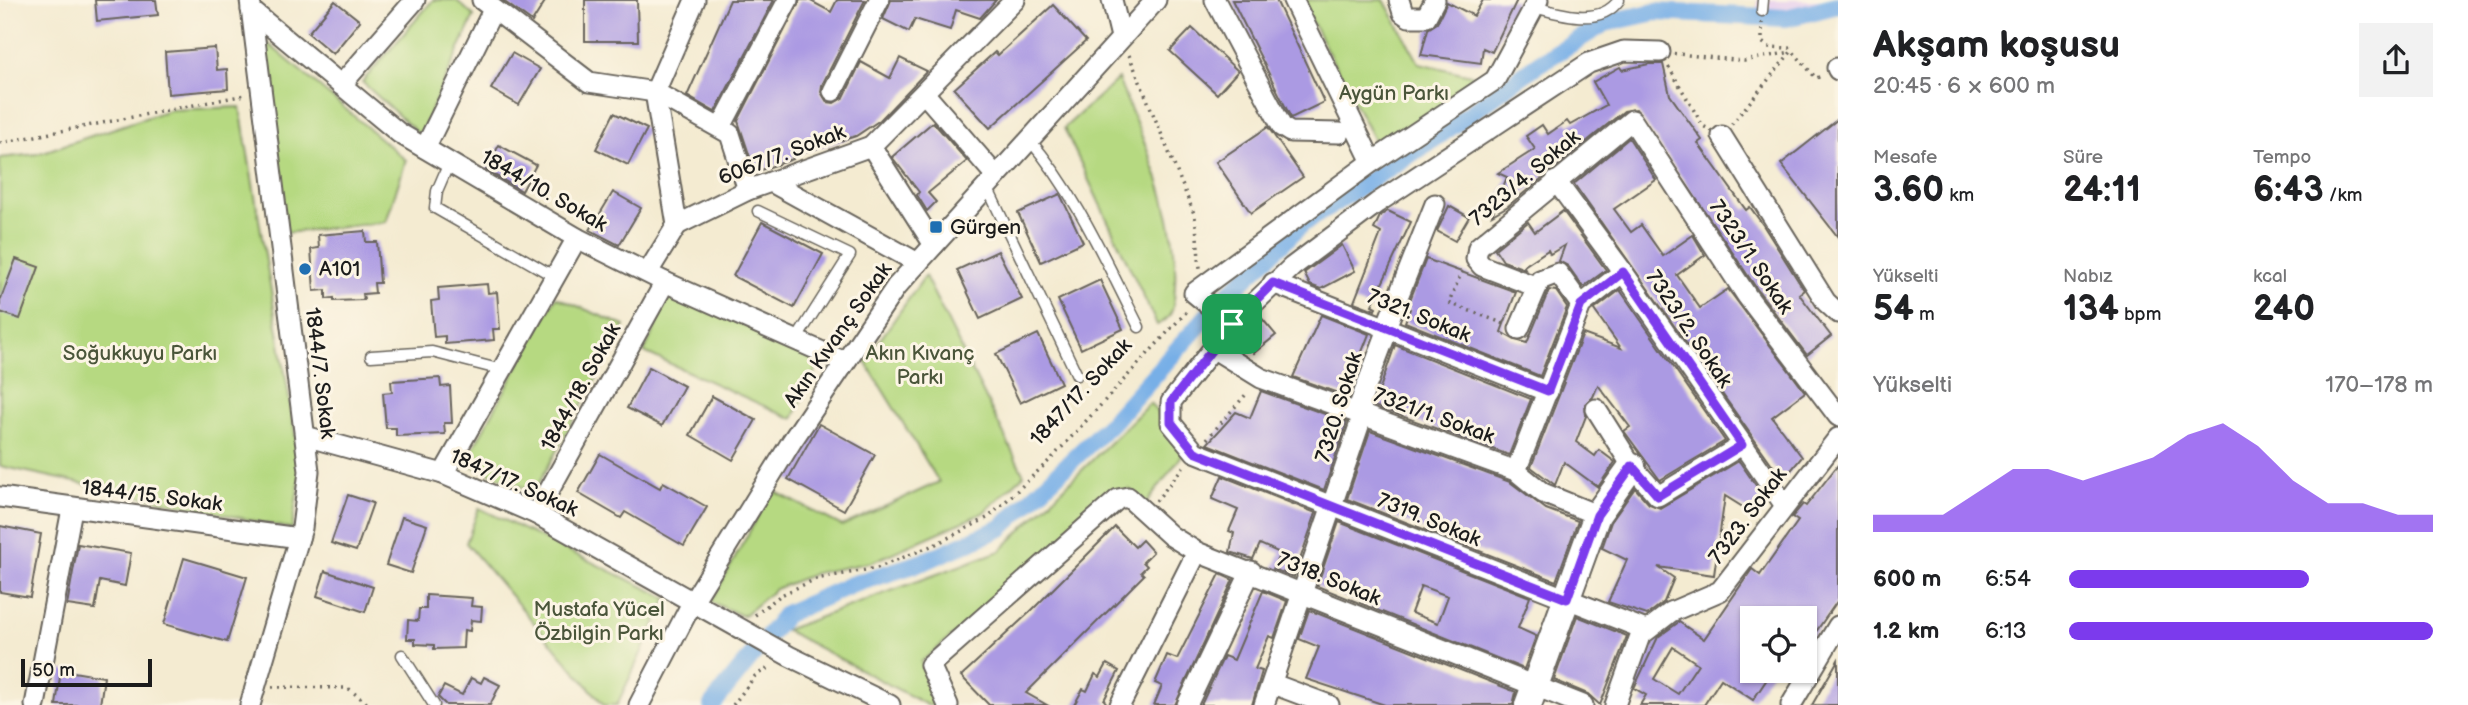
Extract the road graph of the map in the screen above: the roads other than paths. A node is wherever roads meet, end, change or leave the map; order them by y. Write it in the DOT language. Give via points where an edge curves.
graph roads {
  1 [pos="415,0"];
  2 [pos="695,0"];
  3 [pos="788,0"];
  4 [pos="879,0"];
  5 [pos="1015,0"];
  6 [pos="1112,0"];
  7 [pos="1156,0"];
  8 [pos="1215,0"];
  9 [pos="1293,0"];
  10 [pos="1399,0"];
  11 [pos="1435,0"];
  12 [pos="1619,0"];
  13 [pos="1536,3"];
  14 [pos="251,5"];
  15 [pos="487,5"];
  16 [pos="1121,37"];
  17 [pos="1661,52"];
  18 [pos="341,85"];
  19 [pos="833,91"];
  20 [pos="655,92"];
  21 [pos="923,93"];
  22 [pos="1632,120"];
  23 [pos="721,127"];
  24 [pos="1340,133"];
  25 [pos="1722,136"];
  26 [pos="1029,139"];
  27 [pos="871,146"];
  28 [pos="425,148"];
  29 [pos="1372,162"];
  30 [pos="449,163"];
  31 [pos="991,181"];
  32 [pos="1556,181"];
  33 [pos="771,182"];
  34 [pos="748,190"];
  35 [pos="1435,204"];
  36 [pos="758,211"];
  37 [pos="677,225"];
  38 [pos="577,238"];
  39 [pos="934,245"];
  40 [pos="918,263"];
  41 [pos="1623,272"];
  42 [pos="555,276"];
  43 [pos="656,277"];
  44 [pos="1273,283"];
  45 [pos="1537,287"];
  46 [pos="1581,305"];
  47 [pos="1838,313"];
  48 [pos="1230,322"];
  49 [pos="1139,327"];
  50 [pos="1386,327"];
  51 [pos="1519,329"];
  52 [pos="796,340"];
  53 [pos="1214,349"];
  54 [pos="371,356"];
  55 [pos="845,362"];
  56 [pos="502,370"];
  57 [pos="1077,375"];
  58 [pos="1548,391"];
  59 [pos="1596,409"];
  60 [pos="1363,414"];
  61 [pos="1838,416"];
  62 [pos="305,436"];
  63 [pos="1838,438"];
  64 [pos="1742,445"];
  65 [pos="1632,466"];
  66 [pos="1516,471"];
  67 [pos="443,474"];
  68 [pos="0,497"];
  69 [pos="1784,504"];
  70 [pos="1331,506"];
  71 [pos="72,509"];
  72 [pos="536,514"];
  73 [pos="1597,515"];
  74 [pos="299,538"];
  75 [pos="1197,552"];
  76 [pos="1251,571"];
  77 [pos="1301,592"];
  78 [pos="1567,599"];
  79 [pos="692,603"];
  80 [pos="1838,626"];
  81 [pos="1646,630"];
  82 [pos="402,655"];
  83 [pos="1273,684"];
  84 [pos="253,696"];
  85 [pos="1532,696"];
  86 [pos="1796,703"];
  87 [pos="35,705"];
  88 [pos="434,705"];
  89 [pos="639,705"];
  90 [pos="890,705"];
  91 [pos="948,705"];
  92 [pos="1121,705"];
  93 [pos="1187,705"];
  94 [pos="1264,705"];
  95 [pos="1329,705"];
  96 [pos="1583,705"];
  97 [pos="1615,705"];
  1 -- 18 [label="street"];
  2 -- 20 [label="street"];
  3 -- 23 [label="street"];
  4 -- 19 [label="street"];
  5 -- 21 [label="street, 6067/7. Sokak"];
  6 -- 16 [label="street"];
  7 -- 16 [label="street, Akın Kıvanç Sokak"];
  8 -- 24 [label="street" via="1282,127 1290,132"];
  9 -- 29 [label="street"];
  10 -- 11 [label="street" via="1403,13 1414,18 1426,17"];
  12 -- 13 [label="lane" via="1600,15 1566,16"];
  13 -- 29 [label="street" via="1494,80"];
  14 -- 18 [label="street, 1844/10. Sokak"];
  14 -- 62 [label="street, 1844/7. Sokak"];
  15 -- 20 [label="street" via="589,82"];
  15 -- 28 [label="street"];
  16 -- 26 [label="street, Akın Kıvanç Sokak"];
  17 -- 44 [label="street" via="1624,51 1589,63 1377,203"];
  18 -- 28 [label="street, 1844/10. Sokak" via="399,133"];
  20 -- 23 [label="street"];
  20 -- 37 [label="street"];
  21 -- 27 [label="street, 6067/7. Sokak"];
  21 -- 31 [label="street"];
  22 -- 32 [label="street, 7323/4. Sokak"];
  22 -- 61 [label="street, 7323/1. Sokak" via="1747,296"];
  23 -- 34 [label="street" via="730,134"];
  25 -- 47 [label="street" via="1826,302"];
  26 -- 31 [label="street, Akın Kıvanç Sokak"];
  26 -- 49 [label="lane" via="1081,211"];
  27 -- 33 [label="street, 6067/7. Sokak"];
  27 -- 39 [label="street"];
  28 -- 30 [label="street, 1844/10. Sokak"];
  29 -- 48 [label="street" via="1201,299"];
  30 -- 38 [label="street, 1844/10. Sokak"];
  30 -- 42 [label="lane" via="435,208"];
  31 -- 39 [label="street, Akın Kıvanç Sokak"];
  31 -- 57 [label="lane"];
  32 -- 41 [label="street, 7323/2. Sokak"];
  32 -- 45 [label="street, 7323/4. Sokak" via="1478,247 1476,259 1499,274"];
  33 -- 34 [label="street, 6067/7. Sokak"];
  33 -- 40 [label="street"];
  34 -- 37 [label="street, 6067/7. Sokak"];
  35 -- 50 [label="street, 7320. Sokak"];
  36 -- 52 [label="lane" via="850,254"];
  37 -- 43 [label="street, 1844/18. Sokak"];
  38 -- 42 [label="street"];
  38 -- 43 [label="street, 1844/10. Sokak"];
  39 -- 40 [label="street, Akın Kıvanç Sokak"];
  40 -- 55 [label="street, Akın Kıvanç Sokak"];
  41 -- 46 [label="street"];
  41 -- 64 [label="street, 7323/2. Sokak"];
  42 -- 56 [label="street"];
  43 -- 52 [label="street, 1844/10. Sokak"];
  43 -- 72 [label="street, 1844/18. Sokak"];
  44 -- 48 [label="street"];
  44 -- 50 [label="street, 7321. Sokak"];
  45 -- 46 [label="street" via="1540,280 1558,273"];
  45 -- 51 [label="street"];
  46 -- 58 [label="street"];
  48 -- 53 [label="street"];
  50 -- 58 [label="street, 7321. Sokak"];
  50 -- 60 [label="street, 7320. Sokak" via="1360,403"];
  52 -- 55 [label="street, 1844/10. Sokak"];
  53 -- 60 [label="street, 7321/1. Sokak" via="1261,378"];
  53 -- 70 [label="street, 7319. Sokak" via="1171,402 1171,422 1195,452"];
  54 -- 56 [label="lane" via="432,352"];
  55 -- 79 [label="street, Akın Kıvanç Sokak"];
  56 -- 67 [label="street"];
  58 -- 66 [label="street"];
  59 -- 65 [label="street"];
  60 -- 66 [label="street, 7321/1. Sokak"];
  60 -- 70 [label="street, 7320. Sokak"];
  62 -- 67 [label="street, 1847/17. Sokak"];
  62 -- 74 [label="street, 1844/7. Sokak" via="310,471"];
  63 -- 69 [label="street, 7323. Sokak"];
  64 -- 65 [label="street" via="1658,496"];
  64 -- 69 [label="street, 7323/2. Sokak"];
  65 -- 73 [label="street"];
  66 -- 73 [label="street, 7321/1. Sokak" via="1543,494"];
  67 -- 72 [label="street, 1847/17. Sokak"];
  68 -- 71 [label="street, 1844/15. Sokak"];
  69 -- 81 [label="street, 7323. Sokak" via="1720,591 1671,612"];
  70 -- 77 [label="street, 7320. Sokak"];
  70 -- 78 [label="street, 7319. Sokak"];
  71 -- 74 [label="street, 1844/15. Sokak"];
  71 -- 87 [label="street"];
  72 -- 79 [label="street, 1847/17. Sokak"];
  73 -- 78 [label="street"];
  74 -- 84 [label="street, 1844/7. Sokak"];
  75 -- 76 [label="street, 7318. Sokak"];
  75 -- 91 [label="street, 7318. Sokak" via="1171,536 1128,497 1118,499 930,665"];
  75 -- 92 [label="street"];
  76 -- 77 [label="street, 7318. Sokak"];
  76 -- 93 [label="street"];
  77 -- 83 [label="street, 7320. Sokak"];
  77 -- 85 [label="street, 7318. Sokak"];
  78 -- 81 [label="street, 7319. Sokak"];
  78 -- 85 [label="street"];
  79 -- 89 [label="street, Akın Kıvanç Sokak"];
  79 -- 90 [label="street, 1847/17. Sokak" via="739,623 789,656"];
  80 -- 86 [label="street"];
  81 -- 97 [label="street, 7323. Sokak"];
  82 -- 88 [label="lane"];
  83 -- 94 [label="street, 7320. Sokak"];
  83 -- 95 [label="street"];
  85 -- 96 [label="street, 7318. Sokak"];
}
